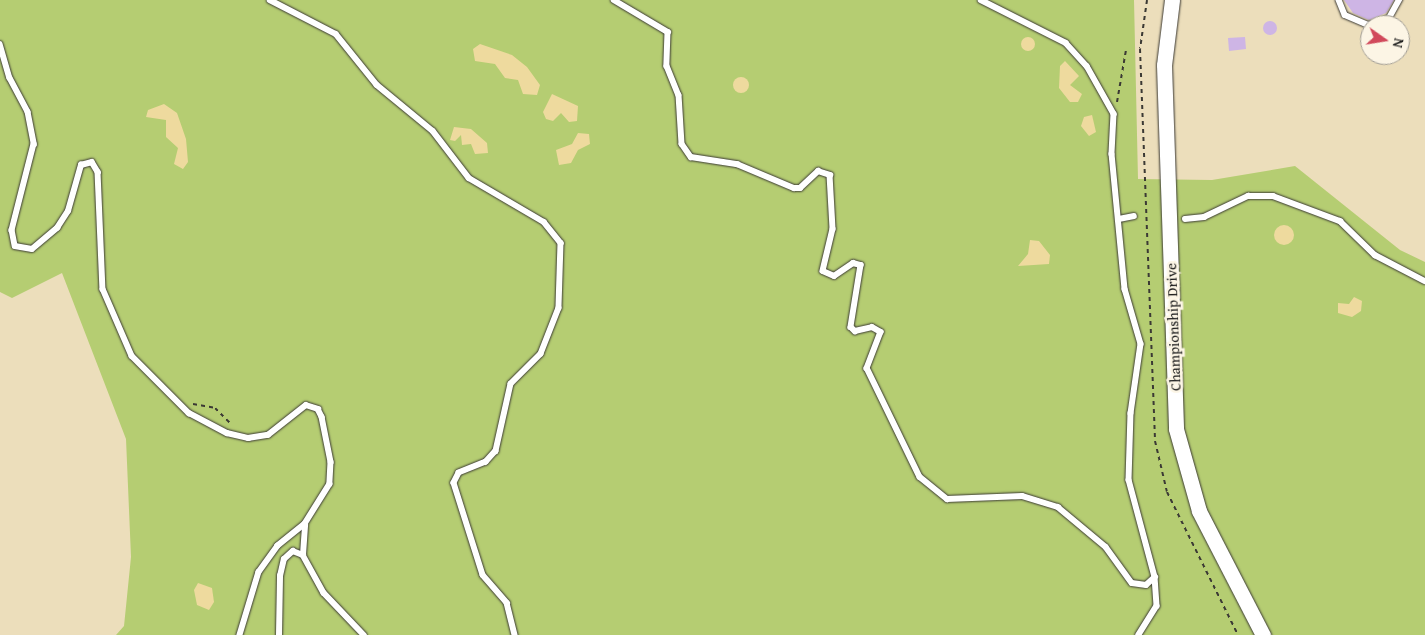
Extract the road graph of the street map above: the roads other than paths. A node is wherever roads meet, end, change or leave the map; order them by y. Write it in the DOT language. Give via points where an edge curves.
graph roads {
  1 [pos="270,0"];
  2 [pos="614,0"];
  3 [pos="981,0"];
  4 [pos="1172,0"];
  5 [pos="1338,0"];
  6 [pos="1399,0"];
  7 [pos="0,44"];
  8 [pos="1134,216"];
  9 [pos="1119,219"];
  10 [pos="1185,219"];
  11 [pos="1425,281"];
  12 [pos="305,524"];
  13 [pos="303,555"];
  14 [pos="1155,577"];
  15 [pos="240,635"];
  16 [pos="279,635"];
  17 [pos="364,635"];
  18 [pos="515,635"];
  19 [pos="1139,635"];
  20 [pos="1263,635"];
  1 -- 18 [label="lane" via="336,34 377,85 433,131 469,178 544,222 561,243 559,308 541,354 511,384 494,455 459,473 454,483 483,575 506,603"];
  2 -- 14 [label="lane" via="668,32 667,66 679,95 682,144 691,157 737,164 794,188 800,188 818,171 830,175 833,228 823,271 834,276 853,263 861,265 851,326 855,331 872,327 881,332 867,368 920,477 947,499 1022,496 1050,502 1106,547 1132,583 1146,585"];
  3 -- 9 [label="lane" via="1066,43 1087,66 1114,116 1112,154"];
  4 -- 20 [label="street, Championship Drive" via="1164,65 1176,429 1199,511"];
  5 -- 6 [label="lane" via="1345,15 1368,25 1389,18"];
  7 -- 12 [label="lane" via="10,78 28,112 34,144 13,226 14,243 28,250 53,232 68,211 81,165 94,163 103,288 132,356 204,424 243,437 272,434 301,407 318,409 332,474"];
  8 -- 9 [label="lane"];
  9 -- 14 [label="lane" via="1125,289 1141,344 1131,413 1129,480"];
  10 -- 11 [label="lane" via="1204,217 1248,196 1273,196 1340,221 1375,255"];
  12 -- 13 [label="lane"];
  12 -- 15 [label="lane" via="278,546 259,572"];
  13 -- 16 [label="lane" via="289,553 282,566"];
  13 -- 17 [label="lane" via="324,593"];
  14 -- 19 [label="lane" via="1157,606"];
}
